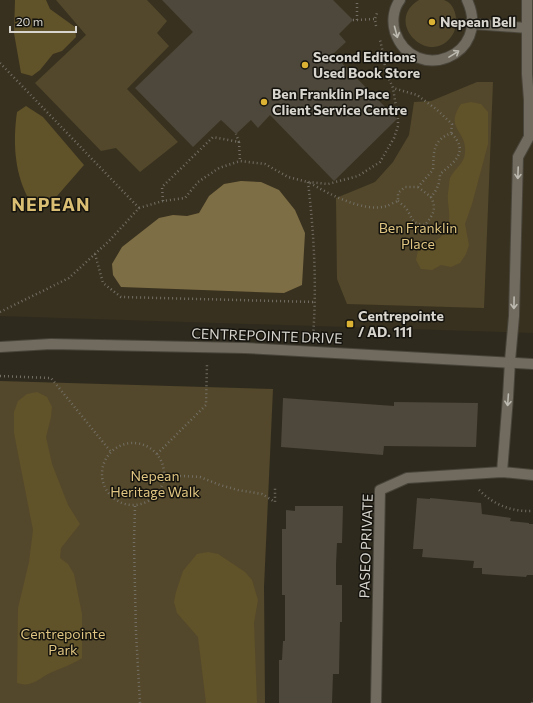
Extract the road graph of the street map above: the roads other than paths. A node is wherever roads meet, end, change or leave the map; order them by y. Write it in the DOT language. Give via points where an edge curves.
graph roads {
  1 [pos="400,0"];
  2 [pos="467,0"];
  3 [pos="527,0"];
  4 [pos="473,24"];
  5 [pos="527,28"];
  6 [pos="531,140"];
  7 [pos="0,347"];
  8 [pos="510,361"];
  9 [pos="533,364"];
  10 [pos="502,472"];
  11 [pos="533,475"];
  12 [pos="376,703"];
  1 -- 4 [label="street, one-way" via="393,16 398,40 406,50 429,61 442,60 463,47 470,36"];
  2 -- 4 [label="street" via="472,10"];
  3 -- 5 [label="street"];
  4 -- 5 [label="street"];
  5 -- 6 [label="street"];
  6 -- 8 [label="street, one-way" via="518,157 514,316"];
  7 -- 8 [label="street, CENTREPOINTE DRIVE" via="51,344 208,347"];
  8 -- 9 [label="street, CENTREPOINTE DRIVE"];
  8 -- 10 [label="street, one-way"];
  10 -- 11 [label="street, PASEO PRIVATE"];
  10 -- 12 [label="street, PASEO PRIVATE" via="407,478 380,490"];
}
